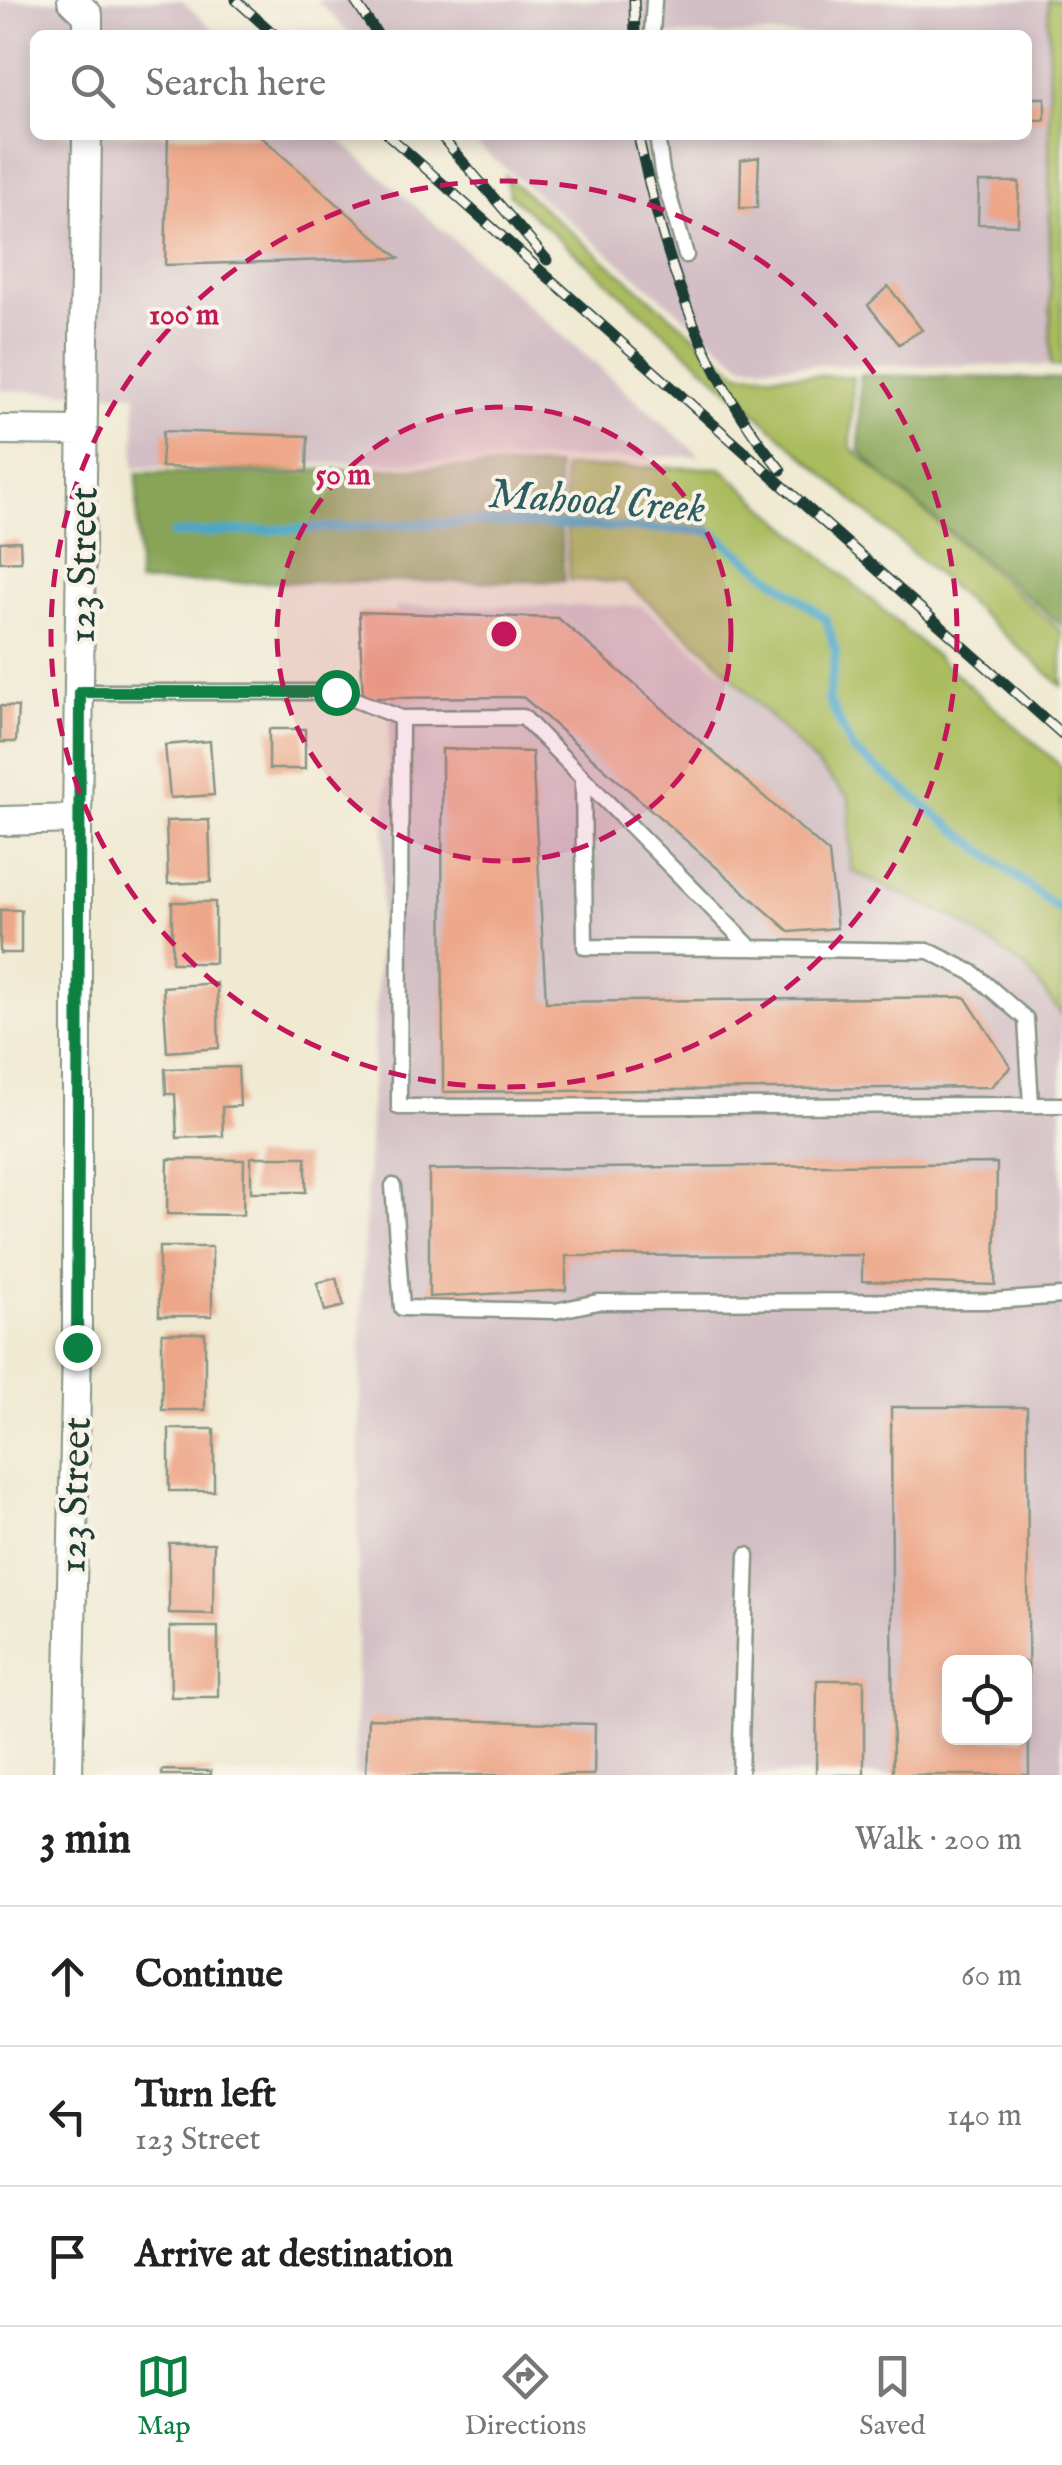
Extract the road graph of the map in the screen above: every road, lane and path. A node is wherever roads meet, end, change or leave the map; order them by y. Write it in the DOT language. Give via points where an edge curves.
graph roads {
  1 [pos="654,0"];
  2 [pos="73,1"];
  3 [pos="88,30"];
  4 [pos="652,30"];
  5 [pos="87,140"];
  6 [pos="658,140"];
  7 [pos="686,254"];
  8 [pos="0,430"];
  9 [pos="84,432"];
  10 [pos="80,692"];
  11 [pos="401,718"];
  12 [pos="583,778"];
  13 [pos="77,818"];
  14 [pos="0,821"];
  15 [pos="752,948"];
  16 [pos="1031,1105"];
  17 [pos="1062,1105"];
  18 [pos="394,1186"];
  19 [pos="1062,1296"];
  20 [pos="748,1555"];
  21 [pos="68,1775"];
  22 [pos="740,1775"];
  1 -- 4 [label="lane"];
  2 -- 3 [label="street" via="88,15"];
  5 -- 9 [label="street, 123 Street"];
  6 -- 7 [label="lane"];
  8 -- 9 [label="street"];
  9 -- 10 [label="street, 123 Street"];
  10 -- 11 [label="lane" via="336,692"];
  10 -- 13 [label="street, 123 Street"];
  11 -- 12 [label="lane" via="523,717"];
  11 -- 16 [label="lane" via="399,1107"];
  12 -- 15 [label="lane"];
  12 -- 15 [label="lane" via="584,947"];
  13 -- 14 [label="street"];
  13 -- 21 [label="street, 123 Street"];
  15 -- 16 [label="lane" via="929,950 972,973 1026,1018"];
  16 -- 17 [label="lane"];
  18 -- 19 [label="lane" via="402,1308 555,1311 598,1302"];
  20 -- 22 [label="lane"];
}
